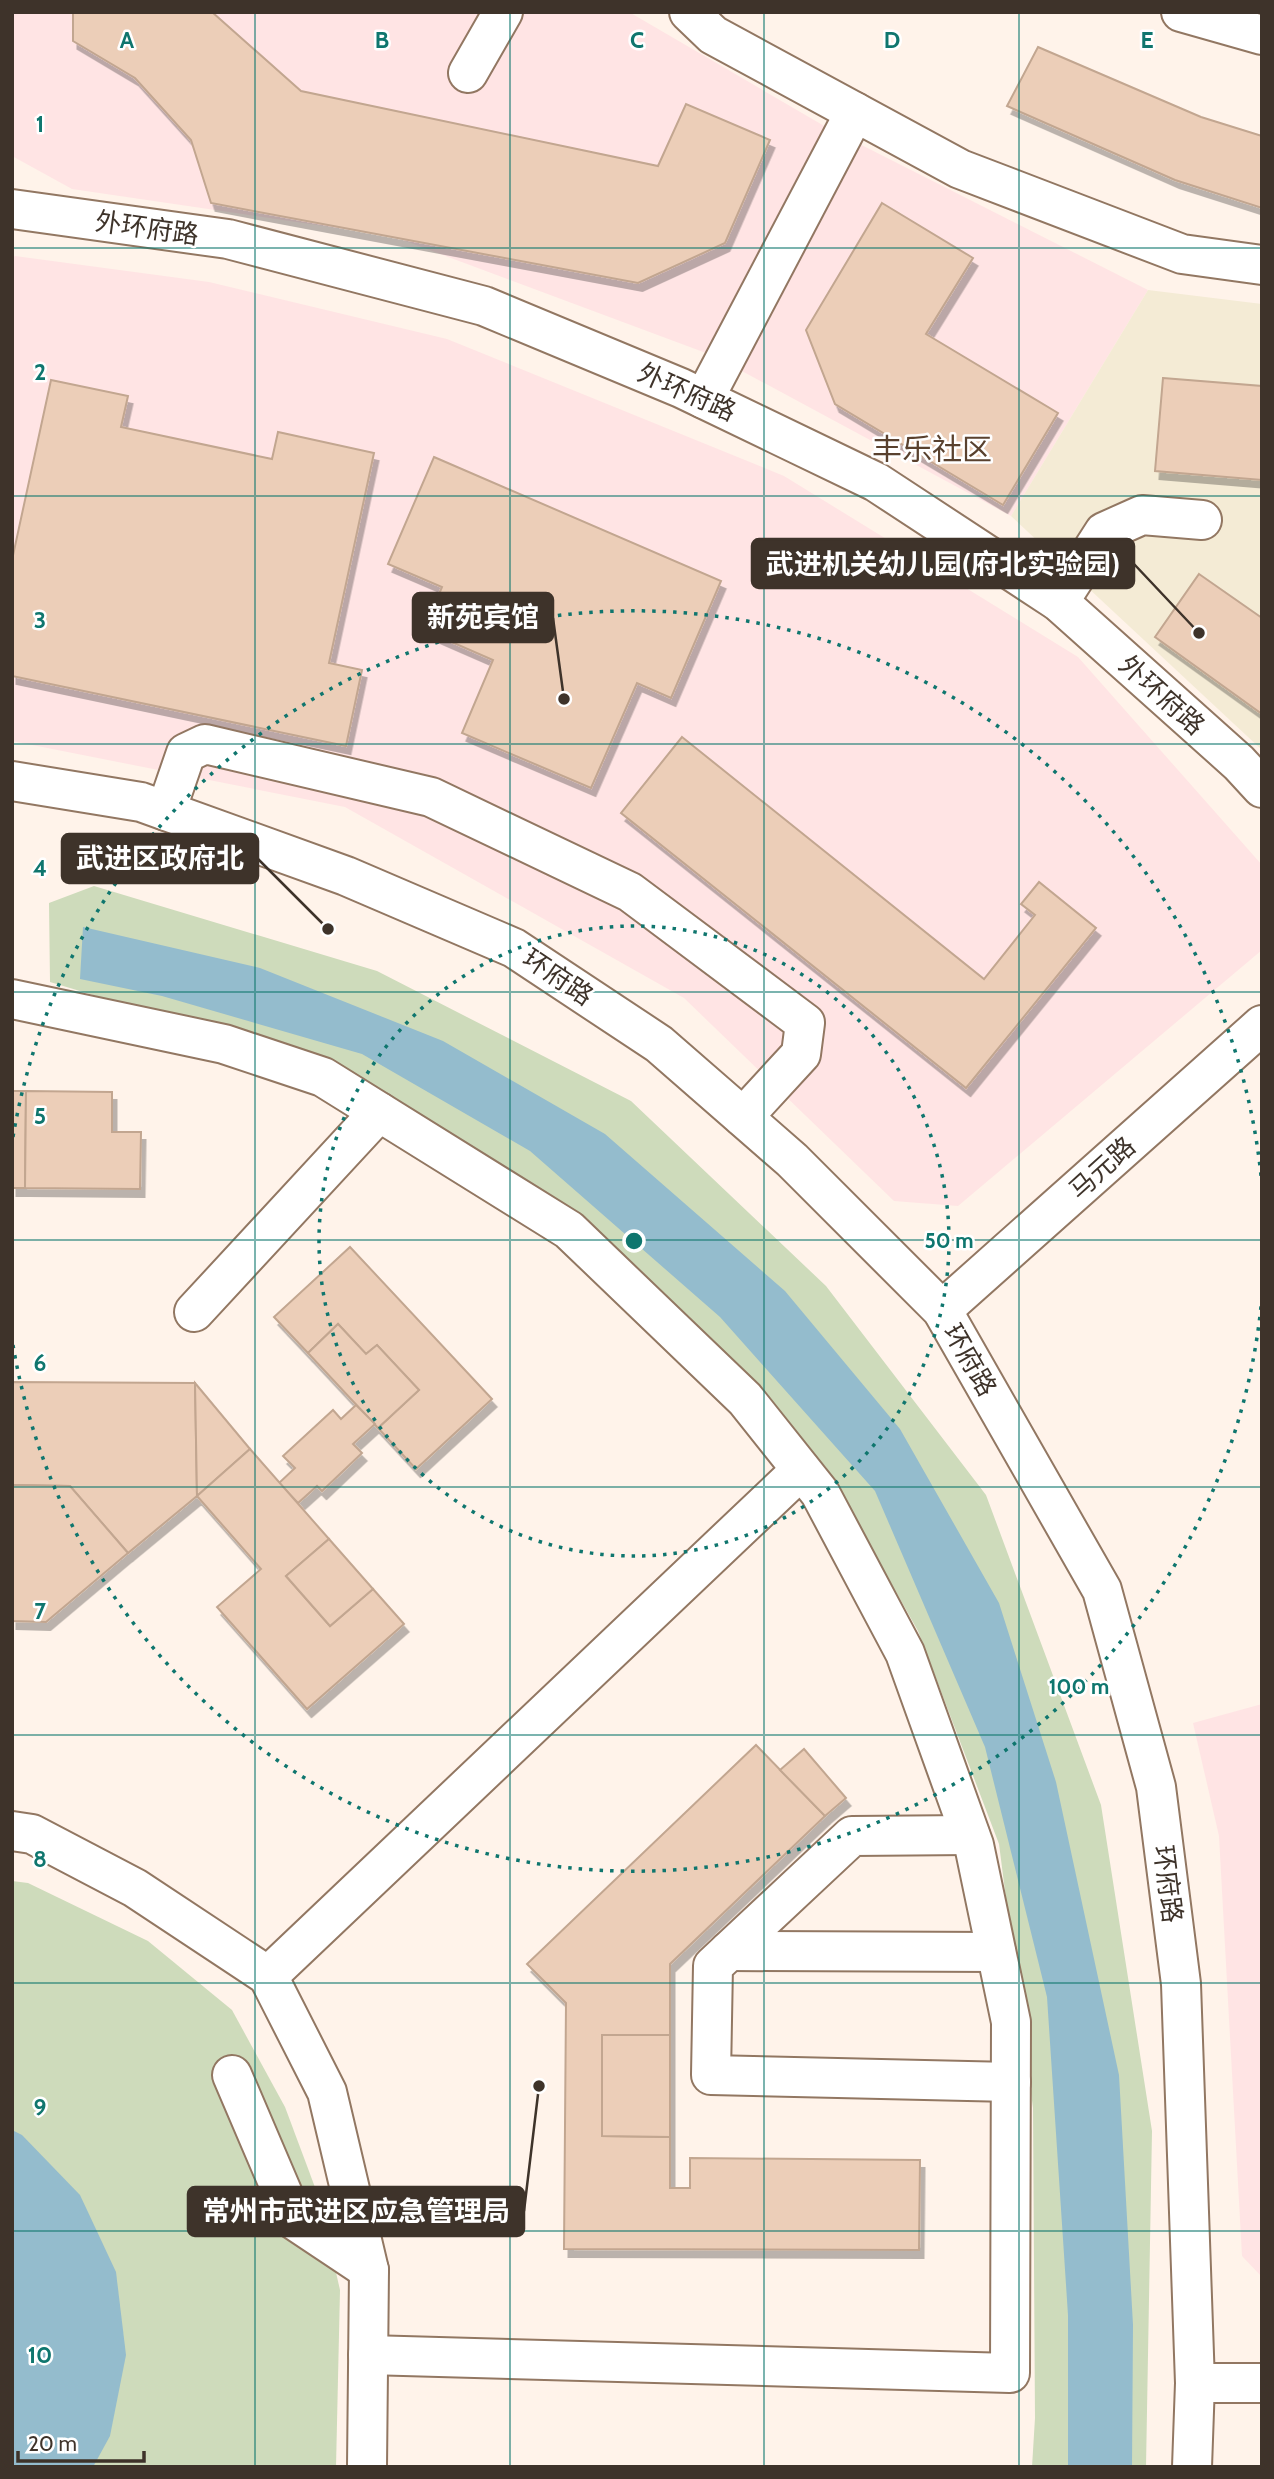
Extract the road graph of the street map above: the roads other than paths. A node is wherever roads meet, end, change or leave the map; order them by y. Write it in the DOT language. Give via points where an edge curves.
graph roads {
  1 [pos="503,12"];
  2 [pos="689,12"];
  3 [pos="1181,12"];
  4 [pos="1262,34"];
  5 [pos="468,73"];
  6 [pos="855,112"];
  7 [pos="12,209"];
  8 [pos="1262,265"];
  9 [pos="704,399"];
  10 [pos="1202,520"];
  11 [pos="1059,602"];
  12 [pos="12,781"];
  13 [pos="1262,788"];
  14 [pos="166,811"];
  15 [pos="12,999"];
  16 [pos="1262,1025"];
  17 [pos="379,1112"];
  18 [pos="743,1117"];
  19 [pos="942,1310"];
  20 [pos="194,1312"];
  21 [pos="801,1469"];
  22 [pos="12,1831"];
  23 [pos="970,1835"];
  24 [pos="729,1951"];
  25 [pos="996,1952"];
  26 [pos="268,1976"];
  27 [pos="232,2075"];
  28 [pos="1011,2082"];
  29 [pos="369,2270"];
  30 [pos="368,2355"];
  31 [pos="1195,2383"];
  32 [pos="1262,2383"];
  33 [pos="367,2467"];
  34 [pos="1192,2467"];
  1 -- 5 [label="street"];
  2 -- 6 [label="street" via="713,35"];
  3 -- 4 [label="street"];
  6 -- 8 [label="street" via="960,169 1182,254"];
  6 -- 9 [label="street"];
  7 -- 9 [label="street, 外环府路" via="228,239 484,306"];
  9 -- 11 [label="street, 外环府路" via="876,482"];
  10 -- 11 [label="street" via="1142,515 1104,532"];
  11 -- 13 [label="street, 外环府路"];
  12 -- 14 [label="street, 环府路" via="141,802"];
  14 -- 18 [label="street, 环府路" via="346,876 514,948 659,1044"];
  14 -- 18 [label="street" via="186,753 205,744 431,797 630,892 805,1024 801,1054"];
  15 -- 17 [label="street" via="224,1044 323,1077"];
  16 -- 19 [label="street, 马元路"];
  17 -- 20 [label="street"];
  17 -- 21 [label="street" via="569,1230 745,1399"];
  18 -- 19 [label="street, 环府路"];
  19 -- 31 [label="street, 环府路" via="1102,1590 1156,1787 1181,1984"];
  21 -- 23 [label="street" via="820,1493 905,1653"];
  21 -- 26 [label="street"];
  22 -- 26 [label="street" via="32,1834 135,1888"];
  23 -- 24 [label="street" via="852,1836"];
  23 -- 25 [label="street"];
  24 -- 25 [label="street"];
  24 -- 28 [label="street" via="713,1966 711,2075"];
  25 -- 28 [label="street" via="1011,2022"];
  26 -- 29 [label="street" via="327,2092"];
  27 -- 29 [label="street" via="293,2220"];
  28 -- 30 [label="street" via="1010,2373"];
  29 -- 30 [label="street"];
  30 -- 33 [label="street"];
  31 -- 32 [label="street"];
  31 -- 34 [label="street, 环府路"];
}
